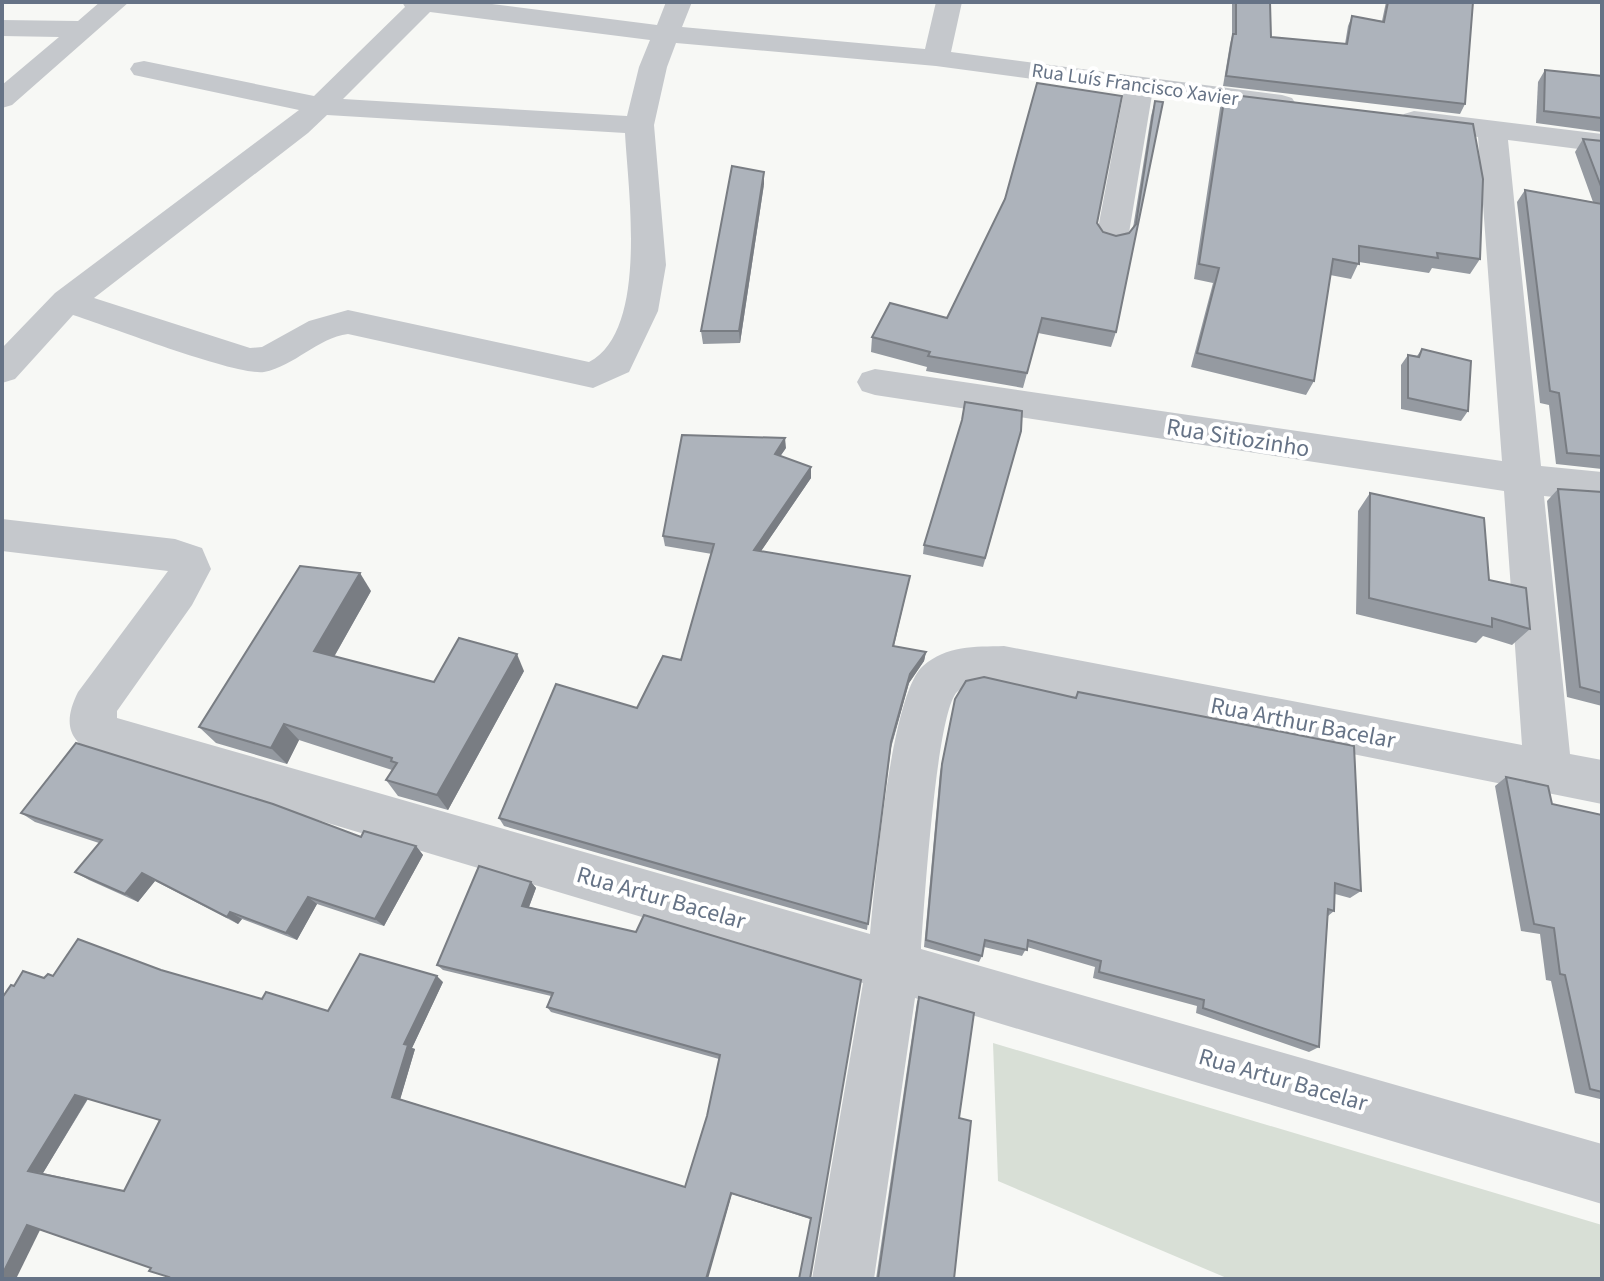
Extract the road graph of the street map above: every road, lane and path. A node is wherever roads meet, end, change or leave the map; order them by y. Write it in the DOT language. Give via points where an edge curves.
graph roads {
  1 [pos="116,2"];
  2 [pos="415,2"];
  3 [pos="679,2"];
  4 [pos="949,2"];
  5 [pos="424,3"];
  6 [pos="2,28"];
  7 [pos="85,29"];
  8 [pos="667,34"];
  9 [pos="936,58"];
  10 [pos="144,69"];
  11 [pos="1139,87"];
  12 [pos="2,99"];
  13 [pos="322,106"];
  14 [pos="1306,107"];
  15 [pos="1384,117"];
  16 [pos="639,125"];
  17 [pos="1492,130"];
  18 [pos="1602,143"];
  19 [pos="1112,239"];
  20 [pos="67,301"];
  21 [pos="2,370"];
  22 [pos="875,382"];
  23 [pos="1522,480"];
  24 [pos="1602,487"];
  25 [pos="2,535"];
  26 [pos="1548,771"];
  27 [pos="1602,782"];
  28 [pos="893,965"];
  29 [pos="1602,1174"];
  30 [pos="843,1279"];
  1 -- 7 [label="street"];
  2 -- 5 [label="street, Rua Luís Francisco Xavier"];
  3 -- 8 [label="street"];
  4 -- 9 [label="street"];
  5 -- 8 [label="street, Rua Luís Francisco Xavier"];
  5 -- 13 [label="street"];
  6 -- 7 [label="street"];
  7 -- 12 [label="street"];
  8 -- 9 [label="street, Rua Luís Francisco Xavier"];
  8 -- 16 [label="street"];
  9 -- 11 [label="street, Rua Luís Francisco Xavier"];
  10 -- 13 [label="street"];
  11 -- 14 [label="street, Rua Luís Francisco Xavier"];
  11 -- 19 [label="street"];
  13 -- 16 [label="street"];
  13 -- 20 [label="street"];
  15 -- 17 [label="street"];
  16 -- 20 [label="street" via="649,265 641,311 630,336 616,363 600,373 348,322 327,324 273,359 258,361"];
  17 -- 18 [label="street"];
  17 -- 23 [label="street"];
  20 -- 21 [label="street"];
  22 -- 23 [label="street, Rua Sitiozinho"];
  23 -- 24 [label="street, Rua Sitiozinho"];
  23 -- 26 [label="street"];
  25 -- 28 [label="street, Rua Artur Bacelar" via="187,560 190,569 177,593 94,706 95,732"];
  26 -- 27 [label="street, Rua Arthur Bacelar"];
  26 -- 28 [label="street, Rua Arthur Bacelar" via="1004,665 956,667 936,682 923,715"];
  28 -- 29 [label="street, Rua Artur Bacelar"];
  28 -- 30 [label="street, Rua Arthur Bacelar"];
}
